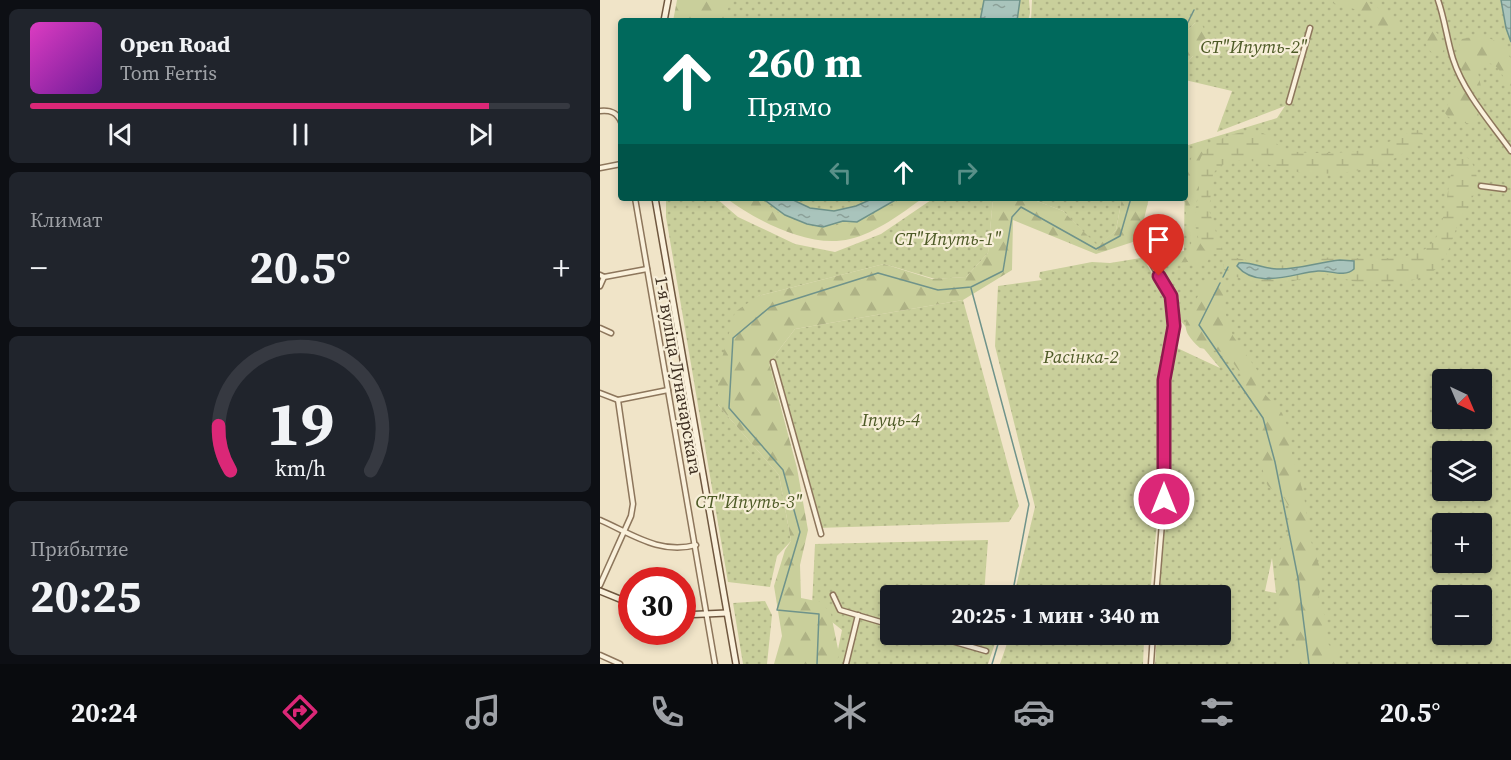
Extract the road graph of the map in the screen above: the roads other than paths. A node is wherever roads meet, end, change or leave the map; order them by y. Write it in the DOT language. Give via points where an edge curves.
graph roads {
  1 [pos="668,0"];
  2 [pos="1438,0"];
  3 [pos="665,18"];
  4 [pos="1310,28"];
  5 [pos="1289,102"];
  6 [pos="600,111"];
  7 [pos="618,118"];
  8 [pos="1511,151"];
  9 [pos="618,165"];
  10 [pos="600,168"];
  11 [pos="1481,186"];
  12 [pos="1504,189"];
  13 [pos="636,201"];
  14 [pos="656,201"];
  15 [pos="1153,266"];
  16 [pos="647,269"];
  17 [pos="602,276"];
  18 [pos="600,286"];
  19 [pos="600,328"];
  20 [pos="611,333"];
  21 [pos="773,362"];
  22 [pos="668,390"];
  23 [pos="600,393"];
  24 [pos="618,400"];
  25 [pos="600,520"];
  26 [pos="624,531"];
  27 [pos="821,534"];
  28 [pos="696,545"];
  29 [pos="600,585"];
  30 [pos="1157,585"];
  31 [pos="600,591"];
  32 [pos="833,595"];
  33 [pos="618,598"];
  34 [pos="727,613"];
  35 [pos="696,615"];
  36 [pos="707,615"];
  37 [pos="858,615"];
  38 [pos="880,621"];
  39 [pos="965,645"];
  40 [pos="1152,645"];
  41 [pos="986,651"];
  42 [pos="600,655"];
  43 [pos="620,664"];
  44 [pos="715,664"];
  45 [pos="736,664"];
  46 [pos="846,664"];
  47 [pos="1151,664"];
  1 -- 3 [label="street"];
  2 -- 8 [label="street" via="1454,60 1465,83"];
  4 -- 5 [label="street"];
  6 -- 7 [label="street" via="607,110"];
  9 -- 10 [label="street"];
  11 -- 12 [label="street"];
  13 -- 16 [label="street, 1-я вуліца Луначарскага"];
  14 -- 34 [label="street"];
  15 -- 30 [label="street" via="1171,296 1174,326 1164,380 1164,499"];
  16 -- 17 [label="street"];
  16 -- 22 [label="street, 1-я вуліца Луначарскага"];
  17 -- 18 [label="street"];
  19 -- 20 [label="street"];
  21 -- 27 [label="street"];
  22 -- 24 [label="street"];
  22 -- 28 [label="street, 1-я вуліца Луначарскага"];
  23 -- 24 [label="street"];
  24 -- 26 [label="street" via="633,504"];
  25 -- 26 [label="street"];
  26 -- 28 [label="street" via="666,548"];
  26 -- 29 [label="street"];
  28 -- 36 [label="street, 1-я вуліца Луначарскага"];
  31 -- 33 [label="street"];
  32 -- 37 [label="street" via="840,610"];
  34 -- 36 [label="street"];
  34 -- 45 [label="street"];
  35 -- 36 [label="street"];
  36 -- 44 [label="street, 1-я вуліца Луначарскага"];
  37 -- 38 [label="street"];
  37 -- 46 [label="street"];
  39 -- 41 [label="street"];
  40 -- 47 [label="street"];
  42 -- 43 [label="street"];
}
